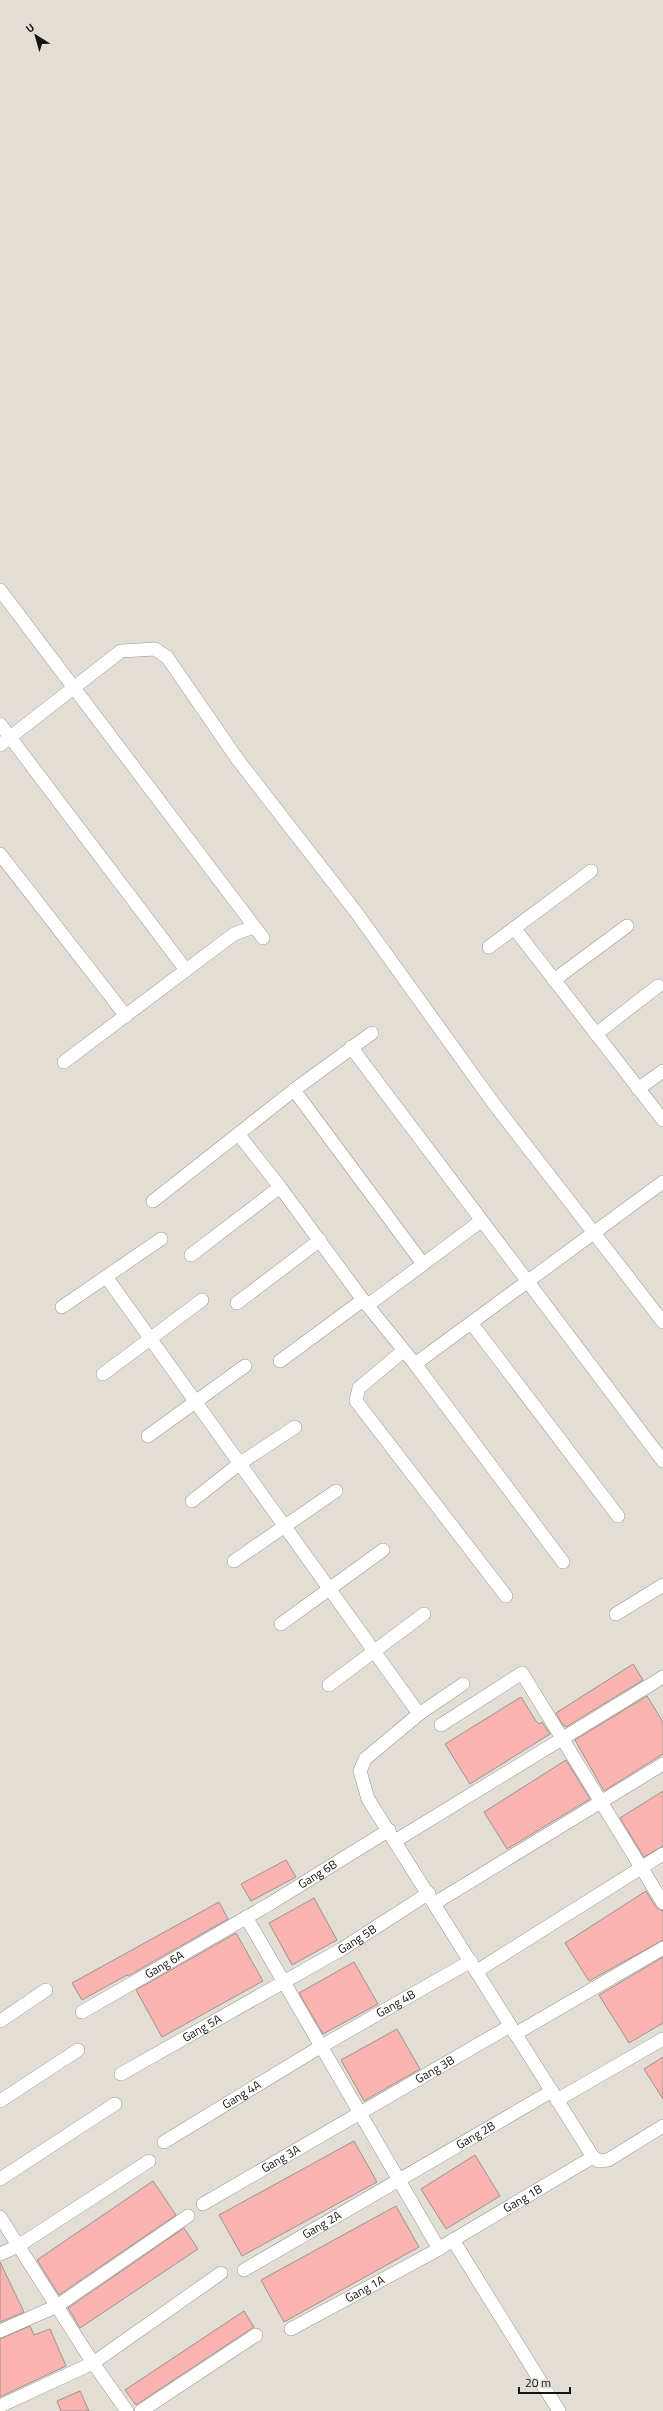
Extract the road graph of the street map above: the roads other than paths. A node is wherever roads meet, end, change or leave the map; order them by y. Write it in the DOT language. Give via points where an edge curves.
graph roads {
  1 [pos="0,590"];
  2 [pos="75,688"];
  3 [pos="0,724"];
  4 [pos="5,741"];
  5 [pos="0,854"];
  6 [pos="591,871"];
  7 [pos="627,926"];
  8 [pos="254,927"];
  9 [pos="514,928"];
  10 [pos="263,938"];
  11 [pos="489,947"];
  12 [pos="186,970"];
  13 [pos="554,980"];
  14 [pos="658,986"];
  15 [pos="126,1016"];
  16 [pos="372,1033"];
  17 [pos="596,1034"];
  18 [pos="351,1047"];
  19 [pos="64,1062"];
  20 [pos="663,1071"];
  21 [pos="638,1089"];
  22 [pos="294,1090"];
  23 [pos="663,1120"];
  24 [pos="239,1135"];
  25 [pos="663,1182"];
  26 [pos="280,1187"];
  27 [pos="153,1201"];
  28 [pos="481,1221"];
  29 [pos="594,1232"];
  30 [pos="161,1239"];
  31 [pos="320,1240"];
  32 [pos="191,1255"];
  33 [pos="422,1264"];
  34 [pos="107,1278"];
  35 [pos="528,1283"];
  36 [pos="202,1300"];
  37 [pos="237,1303"];
  38 [pos="366,1303"];
  39 [pos="62,1307"];
  40 [pos="663,1322"];
  41 [pos="472,1324"];
  42 [pos="151,1338"];
  43 [pos="403,1351"];
  44 [pos="280,1361"];
  45 [pos="415,1364"];
  46 [pos="245,1366"];
  47 [pos="103,1374"];
  48 [pos="195,1400"];
  49 [pos="295,1427"];
  50 [pos="148,1436"];
  51 [pos="663,1461"];
  52 [pos="239,1464"];
  53 [pos="336,1491"];
  54 [pos="192,1501"];
  55 [pos="618,1516"];
  56 [pos="284,1527"];
  57 [pos="383,1550"];
  58 [pos="234,1561"];
  59 [pos="563,1562"];
  60 [pos="663,1586"];
  61 [pos="330,1590"];
  62 [pos="506,1596"];
  63 [pos="424,1614"];
  64 [pos="616,1614"];
  65 [pos="281,1624"];
  66 [pos="375,1652"];
  67 [pos="663,1677"];
  68 [pos="463,1684"];
  69 [pos="330,1685"];
  70 [pos="419,1714"];
  71 [pos="441,1725"];
  72 [pos="563,1739"];
  73 [pos="663,1764"];
  74 [pos="602,1803"];
  75 [pos="392,1836"];
  76 [pos="663,1854"];
  77 [pos="642,1868"];
  78 [pos="432,1898"];
  79 [pos="663,1903"];
  80 [pos="246,1917"];
  81 [pos="663,1948"];
  82 [pos="474,1966"];
  83 [pos="282,1981"];
  84 [pos="46,1990"];
  85 [pos="82,2012"];
  86 [pos="0,2021"];
  87 [pos="513,2030"];
  88 [pos="663,2039"];
  89 [pos="320,2047"];
  90 [pos="78,2050"];
  91 [pos="121,2074"];
  92 [pos="554,2096"];
  93 [pos="0,2101"];
  94 [pos="115,2104"];
  95 [pos="360,2114"];
  96 [pos="663,2126"];
  97 [pos="164,2142"];
  98 [pos="593,2157"];
  99 [pos="149,2161"];
  100 [pos="0,2179"];
  101 [pos="399,2180"];
  102 [pos="203,2204"];
  103 [pos="188,2216"];
  104 [pos="0,2217"];
  105 [pos="453,2240"];
  106 [pos="18,2246"];
  107 [pos="439,2249"];
  108 [pos="0,2254"];
  109 [pos="244,2270"];
  110 [pos="221,2273"];
  111 [pos="57,2306"];
  112 [pos="290,2329"];
  113 [pos="0,2331"];
  114 [pos="256,2335"];
  115 [pos="93,2363"];
  116 [pos="0,2406"];
  117 [pos="127,2411"];
  118 [pos="141,2411"];
  119 [pos="559,2411"];
  1 -- 2 [label="street"];
  2 -- 4 [label="street"];
  2 -- 8 [label="street"];
  2 -- 29 [label="street" via="102,663 121,651 155,649 167,657 238,760 356,912 494,1104"];
  3 -- 4 [label="street"];
  4 -- 12 [label="street"];
  5 -- 15 [label="street"];
  6 -- 9 [label="street"];
  7 -- 13 [label="street"];
  8 -- 10 [label="street"];
  8 -- 12 [label="street" via="234,934"];
  9 -- 11 [label="street"];
  9 -- 13 [label="street"];
  12 -- 15 [label="street"];
  13 -- 17 [label="street"];
  14 -- 17 [label="street"];
  15 -- 19 [label="street"];
  16 -- 18 [label="street"];
  17 -- 21 [label="street"];
  18 -- 22 [label="street"];
  18 -- 28 [label="street"];
  20 -- 21 [label="street"];
  21 -- 23 [label="street"];
  22 -- 24 [label="street"];
  22 -- 33 [label="street"];
  24 -- 26 [label="street"];
  24 -- 27 [label="street"];
  25 -- 29 [label="street"];
  26 -- 31 [label="street"];
  26 -- 32 [label="street"];
  28 -- 33 [label="street"];
  28 -- 35 [label="street"];
  29 -- 35 [label="street"];
  29 -- 40 [label="street"];
  30 -- 34 [label="street"];
  31 -- 37 [label="street"];
  31 -- 38 [label="street"];
  33 -- 38 [label="street"];
  34 -- 39 [label="street"];
  34 -- 42 [label="street"];
  35 -- 41 [label="street"];
  35 -- 51 [label="street"];
  36 -- 42 [label="street"];
  38 -- 43 [label="street"];
  38 -- 44 [label="street"];
  41 -- 45 [label="street"];
  41 -- 55 [label="street"];
  42 -- 47 [label="street"];
  42 -- 48 [label="street"];
  43 -- 45 [label="street"];
  43 -- 62 [label="street" via="358,1388 356,1400"];
  45 -- 59 [label="street"];
  46 -- 48 [label="street"];
  48 -- 50 [label="street"];
  48 -- 52 [label="street"];
  49 -- 52 [label="street"];
  52 -- 54 [label="street"];
  52 -- 56 [label="street"];
  53 -- 56 [label="street"];
  56 -- 58 [label="street"];
  56 -- 61 [label="street"];
  57 -- 61 [label="street"];
  60 -- 64 [label="street"];
  61 -- 65 [label="street"];
  61 -- 66 [label="street"];
  63 -- 66 [label="street"];
  66 -- 69 [label="street"];
  66 -- 70 [label="street"];
  67 -- 72 [label="street, Gang 6B"];
  68 -- 70 [label="street"];
  70 -- 75 [label="street" via="365,1759 360,1771 368,1799"];
  71 -- 72 [label="street" via="522,1673"];
  72 -- 74 [label="street"];
  72 -- 75 [label="street, Gang 6B"];
  73 -- 74 [label="street, Gang 5B"];
  74 -- 77 [label="street"];
  74 -- 78 [label="street, Gang 5B"];
  75 -- 78 [label="street"];
  75 -- 80 [label="street, Gang 6B"];
  76 -- 77 [label="street, Gang 4B"];
  77 -- 79 [label="street"];
  77 -- 82 [label="street, Gang 4B"];
  78 -- 82 [label="street"];
  78 -- 83 [label="street, Gang 5B"];
  80 -- 83 [label="street"];
  80 -- 85 [label="street, Gang 6A"];
  81 -- 87 [label="street, Gang 3B"];
  82 -- 87 [label="street"];
  82 -- 89 [label="street, Gang 4B"];
  83 -- 89 [label="street"];
  83 -- 91 [label="street, Gang 5A"];
  84 -- 86 [label="street"];
  87 -- 92 [label="street"];
  87 -- 95 [label="street, Gang 3B"];
  88 -- 92 [label="street, Gang 2B"];
  89 -- 95 [label="street"];
  89 -- 97 [label="street, Gang 4A"];
  90 -- 93 [label="street"];
  92 -- 98 [label="street"];
  92 -- 101 [label="street, Gang 2B"];
  94 -- 100 [label="street"];
  95 -- 101 [label="street"];
  95 -- 102 [label="street, Gang 3A"];
  96 -- 98 [label="street" via="608,2160 599,2161"];
  98 -- 105 [label="street, Gang 1B"];
  99 -- 106 [label="street"];
  101 -- 107 [label="street"];
  101 -- 109 [label="street, Gang 2A"];
  103 -- 111 [label="street"];
  104 -- 106 [label="street"];
  105 -- 107 [label="street, Gang 1B"];
  105 -- 119 [label="street"];
  106 -- 108 [label="street"];
  106 -- 111 [label="street"];
  107 -- 112 [label="street, Gang 1A"];
  110 -- 115 [label="street"];
  111 -- 113 [label="street"];
  111 -- 115 [label="street"];
  114 -- 118 [label="street"];
  115 -- 116 [label="street"];
  115 -- 117 [label="street"];
}
